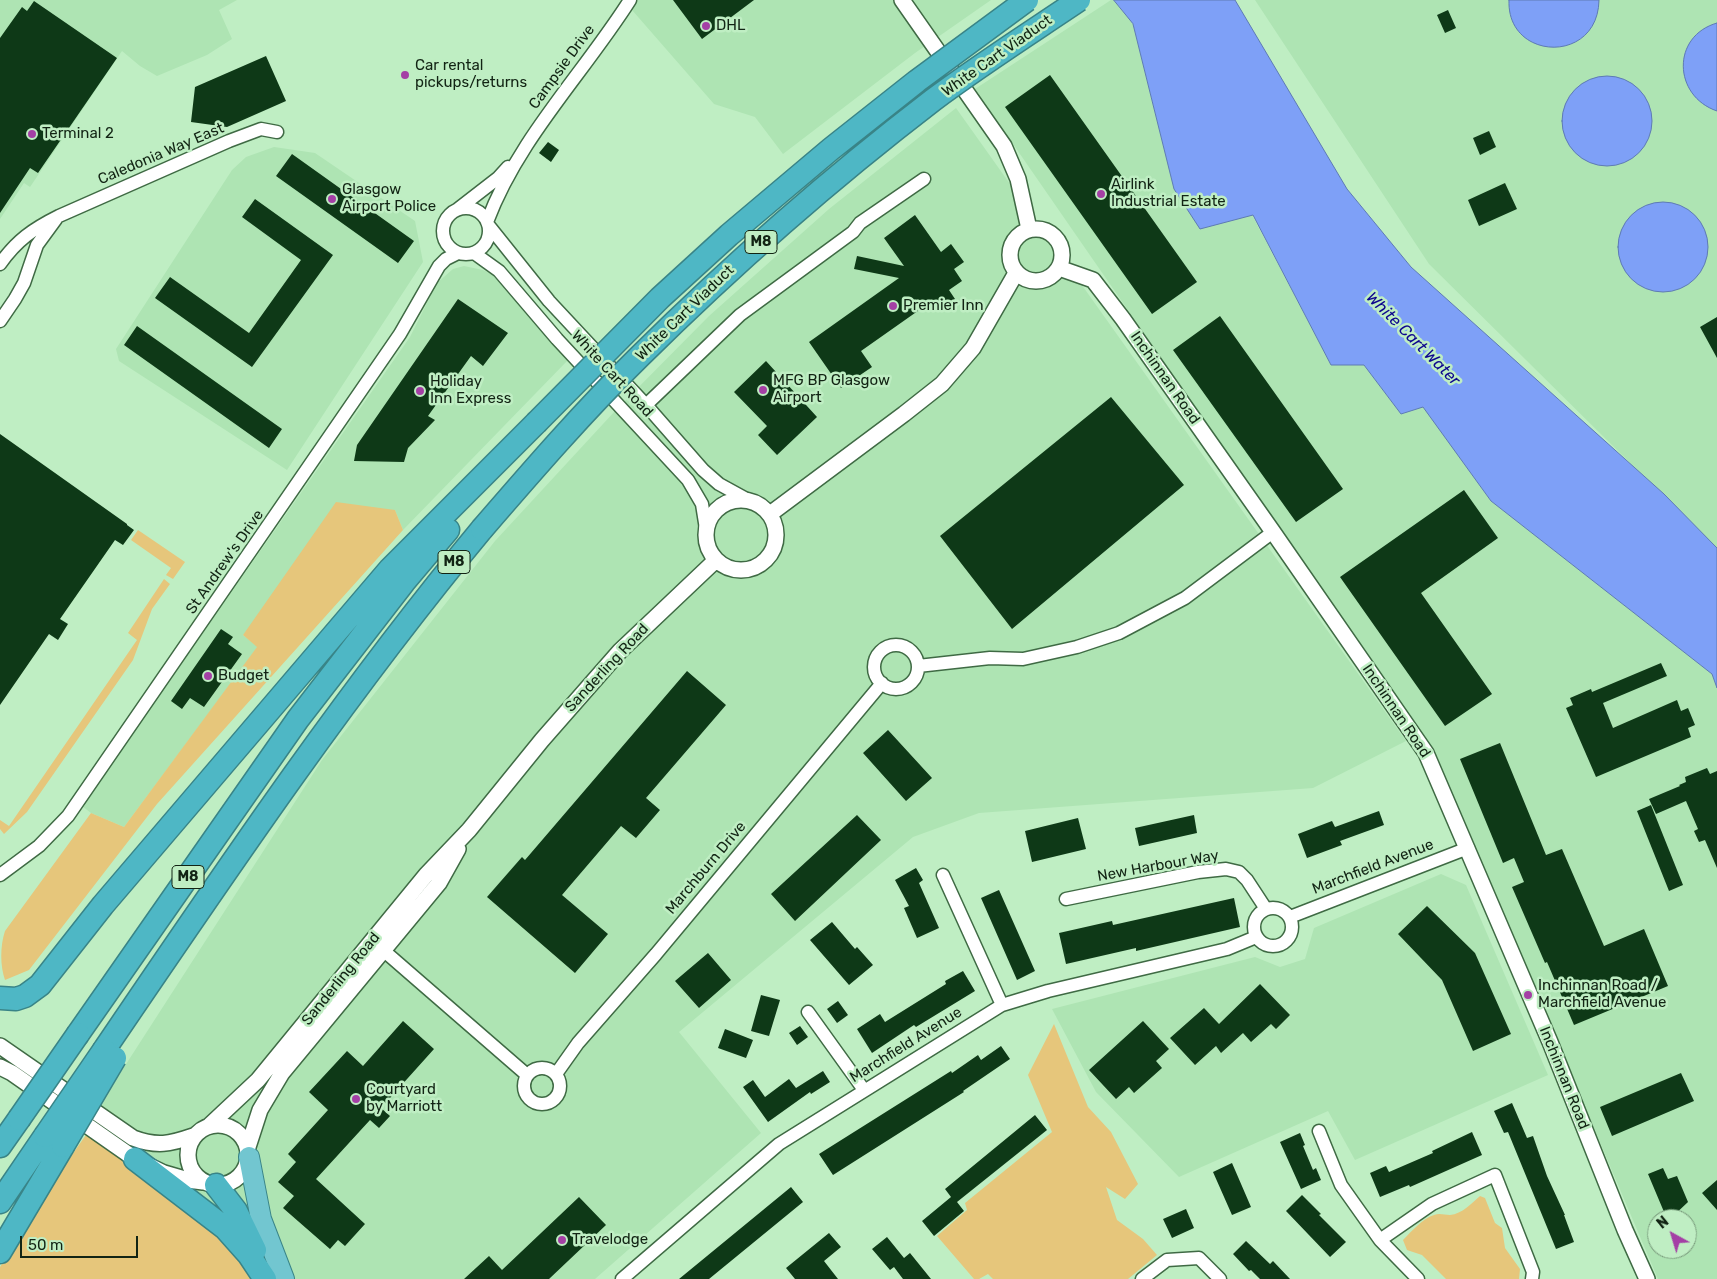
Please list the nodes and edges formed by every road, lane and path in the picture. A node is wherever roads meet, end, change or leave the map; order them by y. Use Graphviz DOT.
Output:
graph roads {
  1 [pos="630,0"];
  2 [pos="902,0"];
  3 [pos="1027,0"];
  4 [pos="1079,0"];
  5 [pos="277,132"];
  6 [pos="521,154"];
  7 [pos="924,178"];
  8 [pos="456,210"];
  9 [pos="59,216"];
  10 [pos="488,224"];
  11 [pos="1029,229"];
  12 [pos="458,253"];
  13 [pos="474,253"];
  14 [pos="0,264"];
  15 [pos="1059,268"];
  16 [pos="1016,273"];
  17 [pos="0,321"];
  18 [pos="646,405"];
  19 [pos="750,501"];
  20 [pos="770,514"];
  21 [pos="706,529"];
  22 [pos="1273,532"];
  23 [pos="716,560"];
  24 [pos="397,576"];
  25 [pos="918,666"];
  26 [pos="882,683"];
  27 [pos="468,830"];
  28 [pos="1468,848"];
  29 [pos="0,875"];
  30 [pos="943,875"];
  31 [pos="1066,899"];
  32 [pos="1266,909"];
  33 [pos="1290,917"];
  34 [pos="1256,937"];
  35 [pos="383,950"];
  36 [pos="0,998"];
  37 [pos="1002,1005"];
  38 [pos="808,1012"];
  39 [pos="0,1046"];
  40 [pos="0,1066"];
  41 [pos="556,1074"];
  42 [pos="528,1075"];
  43 [pos="864,1090"];
  44 [pos="210,1125"];
  45 [pos="1319,1131"];
  46 [pos="193,1136"];
  47 [pos="54,1141"];
  48 [pos="0,1146"];
  49 [pos="248,1152"];
  50 [pos="135,1159"];
  51 [pos="210,1183"];
  52 [pos="0,1202"];
  53 [pos="1380,1240"];
  54 [pos="0,1252"];
  55 [pos="265,1279"];
  56 [pos="284,1279"];
  57 [pos="622,1279"];
  58 [pos="1142,1279"];
  59 [pos="1220,1279"];
  60 [pos="1418,1279"];
  61 [pos="1532,1279"];
  62 [pos="1647,1279"];
  1 -- 6 [label="street, Campsie Drive"];
  2 -- 11 [label="street"];
  3 -- 24 [label="highway, White Cart Viaduct / M8, bridge"];
  4 -- 47 [label="highway, White Cart Viaduct / M8, bridge"];
  5 -- 9 [label="street, Caledonia Way East"];
  6 -- 8 [label="street, Campsie Drive"];
  6 -- 10 [label="street, Campsie Drive"];
  7 -- 18 [label="street, White Cart Road"];
  8 -- 10 [label="street"];
  8 -- 12 [label="street"];
  9 -- 14 [label="street, Caledonia Way East"];
  9 -- 17 [label="street"];
  10 -- 13 [label="street"];
  10 -- 18 [label="street, White Cart Road"];
  11 -- 15 [label="street"];
  11 -- 16 [label="street"];
  12 -- 13 [label="street"];
  12 -- 29 [label="street, St Andrew's Drive"];
  13 -- 21 [label="street, White Cart Road"];
  15 -- 16 [label="street"];
  15 -- 22 [label="street, Inchinnan Road"];
  16 -- 20 [label="street"];
  18 -- 19 [label="street, White Cart Road"];
  19 -- 20 [label="street"];
  19 -- 21 [label="street"];
  20 -- 23 [label="street"];
  21 -- 23 [label="street"];
  22 -- 25 [label="street"];
  22 -- 28 [label="street, Inchinnan Road"];
  23 -- 27 [label="street, Sanderling Road"];
  24 -- 36 [label="highway"];
  24 -- 48 [label="highway, M8, bridge"];
  25 -- 26 [label="street"];
  25 -- 26 [label="street"];
  26 -- 41 [label="street, Marchburn Drive"];
  27 -- 35 [label="street, Sanderling Road"];
  27 -- 44 [label="street, Sanderling Road"];
  28 -- 33 [label="street, Marchfield Avenue"];
  28 -- 62 [label="street, Inchinnan Road"];
  30 -- 37 [label="street"];
  31 -- 32 [label="street, New Harbour Way"];
  32 -- 33 [label="street"];
  32 -- 34 [label="street"];
  33 -- 34 [label="street"];
  34 -- 37 [label="street, Marchfield Avenue"];
  35 -- 42 [label="street"];
  35 -- 49 [label="street, Sanderling Road"];
  37 -- 43 [label="street, Marchfield Avenue"];
  38 -- 43 [label="street"];
  39 -- 46 [label="street"];
  40 -- 50 [label="street"];
  41 -- 42 [label="street"];
  41 -- 42 [label="street"];
  43 -- 57 [label="street, Marchfield Avenue"];
  44 -- 46 [label="street"];
  44 -- 49 [label="street"];
  45 -- 53 [label="street"];
  46 -- 51 [label="street"];
  47 -- 52 [label="highway"];
  47 -- 54 [label="highway"];
  49 -- 51 [label="street"];
  49 -- 56 [label="highway"];
  50 -- 51 [label="street"];
  50 -- 55 [label="highway"];
  51 -- 55 [label="highway"];
  53 -- 60 [label="street"];
  53 -- 61 [label="street"];
  58 -- 59 [label="street"];
}
